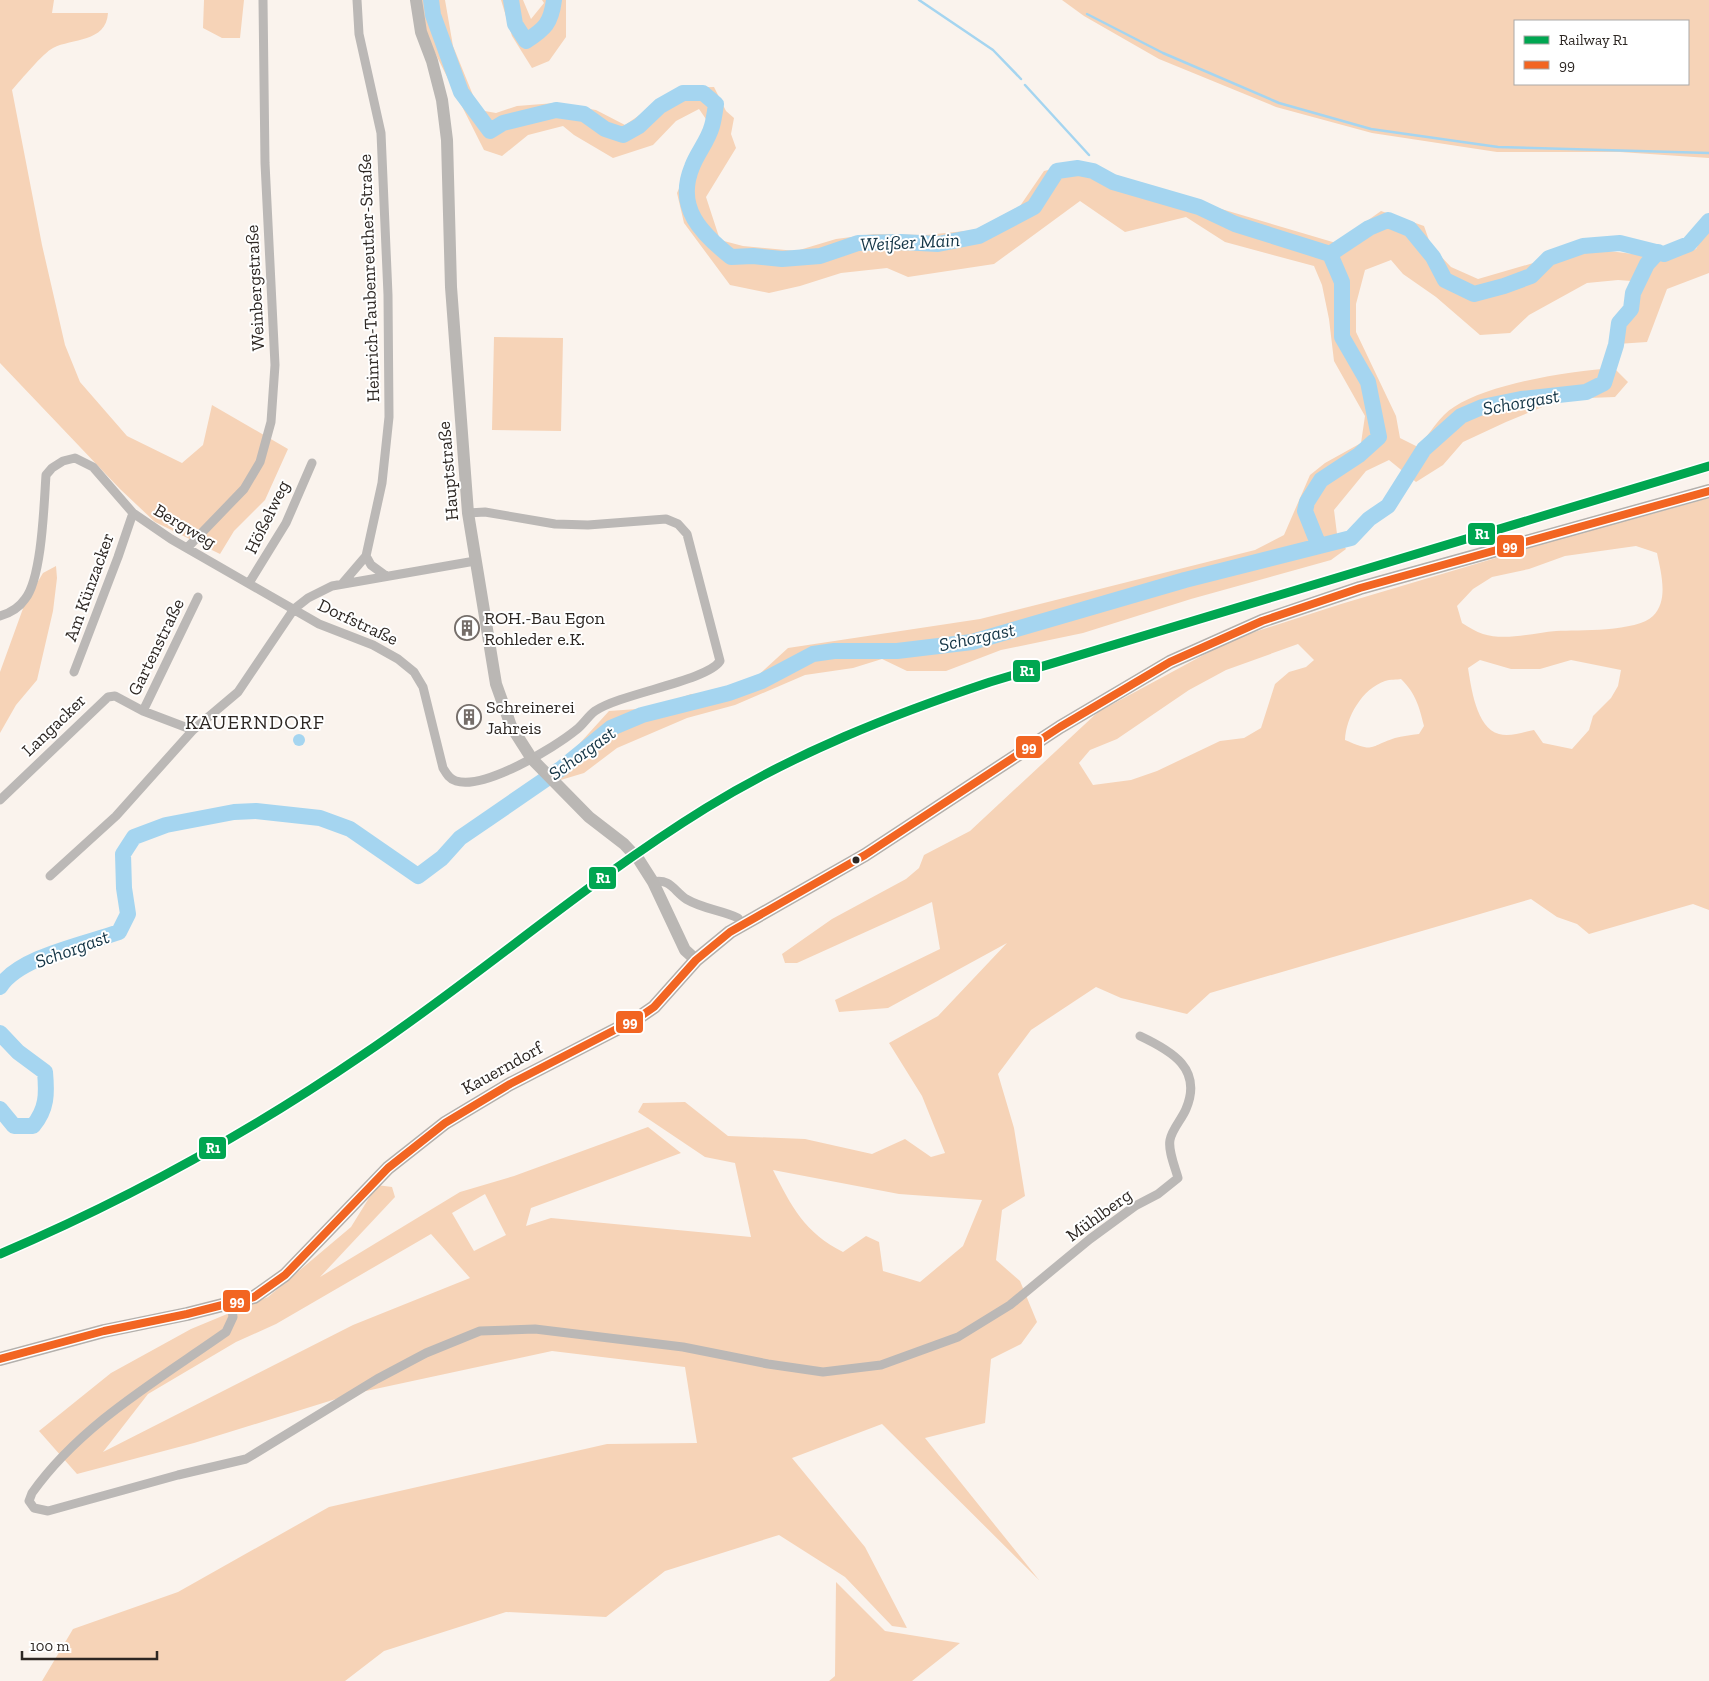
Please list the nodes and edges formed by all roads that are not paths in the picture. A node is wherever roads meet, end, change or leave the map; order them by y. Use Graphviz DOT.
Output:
graph roads {
  1 [pos="263,0"];
  2 [pos="357,0"];
  3 [pos="416,0"];
  4 [pos="312,463"];
  5 [pos="1709,490"];
  6 [pos="132,513"];
  7 [pos="468,513"];
  8 [pos="188,547"];
  9 [pos="366,556"];
  10 [pos="474,561"];
  11 [pos="386,576"];
  12 [pos="249,583"];
  13 [pos="342,584"];
  14 [pos="198,597"];
  15 [pos="294,610"];
  16 [pos="0,616"];
  17 [pos="74,672"];
  18 [pos="143,711"];
  19 [pos="193,730"];
  20 [pos="536,764"];
  21 [pos="0,800"];
  22 [pos="50,876"];
  23 [pos="653,882"];
  24 [pos="742,924"];
  25 [pos="696,960"];
  26 [pos="1140,1036"];
  27 [pos="230,1303"];
  28 [pos="0,1358"];
  1 -- 8 [label="street, Weinbergstraße"];
  2 -- 9 [label="street, Heinrich-Taubenreuther-Straße"];
  3 -- 7 [label="main road, Hauptstraße"];
  4 -- 12 [label="street, Hößelweg"];
  5 -- 24 [label="main road, Kauerndorf"];
  6 -- 8 [label="street, Bergweg"];
  6 -- 16 [label="street, Bergweg"];
  6 -- 17 [label="street, Am Künzacker"];
  7 -- 10 [label="main road, Hauptstraße"];
  7 -- 20 [label="street"];
  8 -- 12 [label="street, Bergweg"];
  9 -- 11 [label="street"];
  9 -- 13 [label="street, Heinrich-Taubenreuther-Straße"];
  10 -- 11 [label="street"];
  10 -- 20 [label="main road, Hauptstraße"];
  11 -- 13 [label="street"];
  12 -- 15 [label="street, Bergweg"];
  13 -- 15 [label="street"];
  14 -- 18 [label="street, Gartenstraße"];
  15 -- 19 [label="street"];
  15 -- 20 [label="street, Dorfstraße"];
  18 -- 19 [label="street, Langacker"];
  18 -- 21 [label="street, Langacker"];
  19 -- 22 [label="street"];
  20 -- 23 [label="main road, Hauptstraße"];
  23 -- 24 [label="street"];
  23 -- 25 [label="main road, Hauptstraße"];
  24 -- 25 [label="main road, Kauerndorf"];
  25 -- 27 [label="main road, Kauerndorf"];
  26 -- 27 [label="street, Mühlberg"];
  27 -- 28 [label="main road, Kauerndorf"];
}
